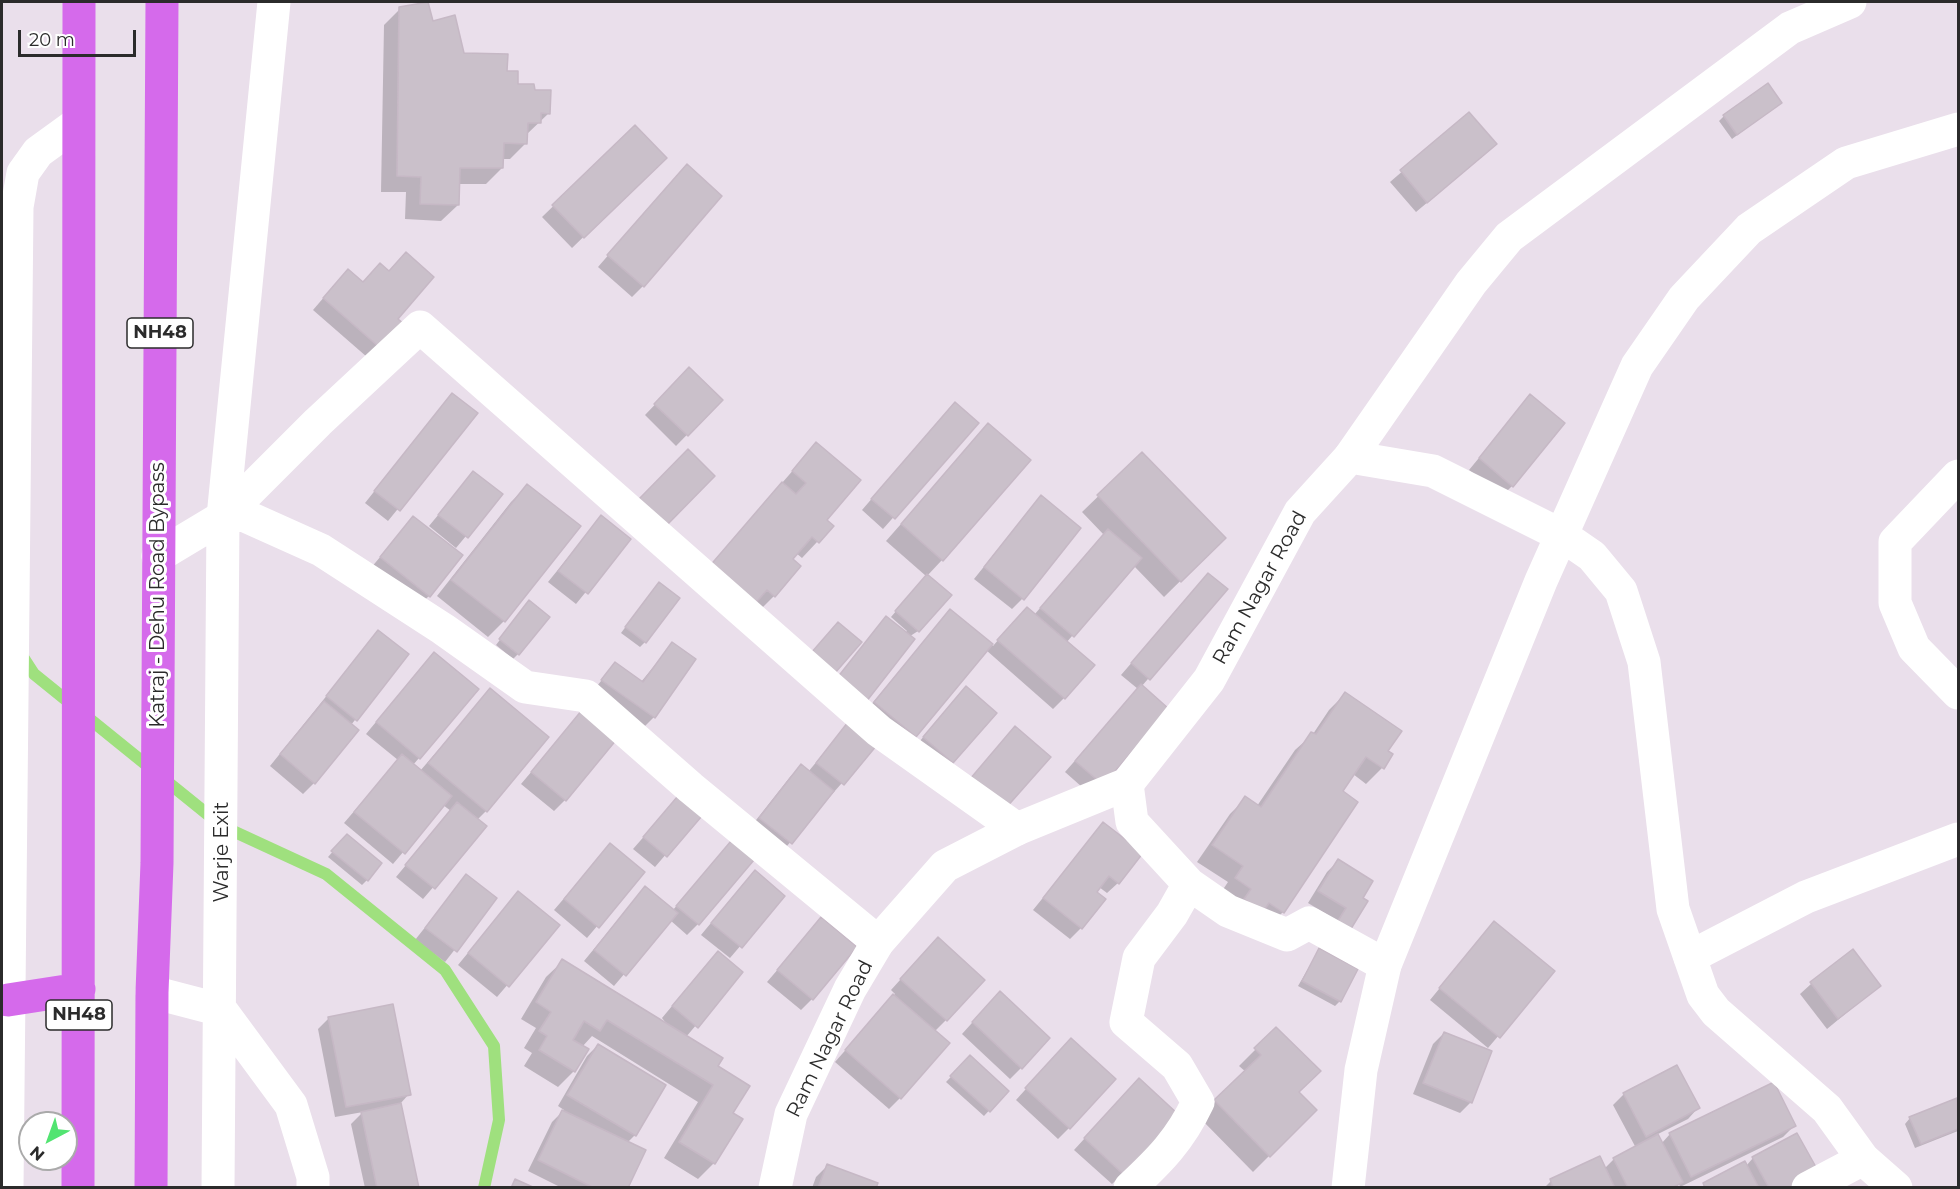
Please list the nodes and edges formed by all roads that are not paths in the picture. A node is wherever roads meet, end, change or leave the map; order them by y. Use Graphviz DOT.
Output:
graph roads {
  1 [pos="80,2"];
  2 [pos="162,2"];
  3 [pos="274,2"];
  4 [pos="1850,2"];
  5 [pos="78,123"];
  6 [pos="1959,129"];
  7 [pos="1350,457"];
  8 [pos="1959,476"];
  9 [pos="223,517"];
  10 [pos="1563,536"];
  11 [pos="158,556"];
  12 [pos="1959,693"];
  13 [pos="1127,784"];
  14 [pos="1017,829"];
  15 [pos="1959,838"];
  16 [pos="1189,884"];
  17 [pos="878,942"];
  18 [pos="1690,957"];
  19 [pos="1384,966"];
  20 [pos="80,989"];
  21 [pos="152,992"];
  22 [pos="8,1000"];
  23 [pos="221,1010"];
  24 [pos="1863,1159"];
  25 [pos="7,1188"];
  26 [pos="78,1188"];
  27 [pos="151,1188"];
  28 [pos="218,1188"];
  29 [pos="313,1188"];
  30 [pos="775,1188"];
  31 [pos="1130,1188"];
  32 [pos="1348,1188"];
  33 [pos="1808,1188"];
  34 [pos="1896,1188"];
  1 -- 5 [label="highway, NH48"];
  2 -- 11 [label="highway, Katraj - Dehu Road Bypass / NH48"];
  3 -- 9 [label="street, Warje Exit"];
  4 -- 7 [label="street, Ram Nagar Road"];
  5 -- 20 [label="highway, NH48"];
  5 -- 22 [label="street"];
  6 -- 10 [label="street"];
  7 -- 10 [label="street"];
  7 -- 13 [label="street, Ram Nagar Road"];
  8 -- 12 [label="street"];
  9 -- 11 [label="street"];
  9 -- 14 [label="street"];
  9 -- 17 [label="street"];
  9 -- 23 [label="street, Warje Exit"];
  10 -- 18 [label="street"];
  10 -- 19 [label="street"];
  11 -- 21 [label="highway, Katraj - Dehu Road Bypass / NH48"];
  13 -- 14 [label="street, Ram Nagar Road"];
  13 -- 16 [label="street"];
  14 -- 17 [label="street, Ram Nagar Road"];
  15 -- 18 [label="street"];
  16 -- 19 [label="street"];
  16 -- 31 [label="street"];
  17 -- 30 [label="street, Ram Nagar Road"];
  18 -- 24 [label="street"];
  19 -- 32 [label="street"];
  20 -- 22 [label="highway"];
  20 -- 26 [label="highway, NH48"];
  21 -- 23 [label="street"];
  21 -- 27 [label="highway, Katraj - Dehu Road Bypass / NH48"];
  22 -- 25 [label="street"];
  23 -- 28 [label="street, Warje Exit"];
  23 -- 29 [label="street"];
  24 -- 33 [label="street"];
  24 -- 34 [label="street"];
}
